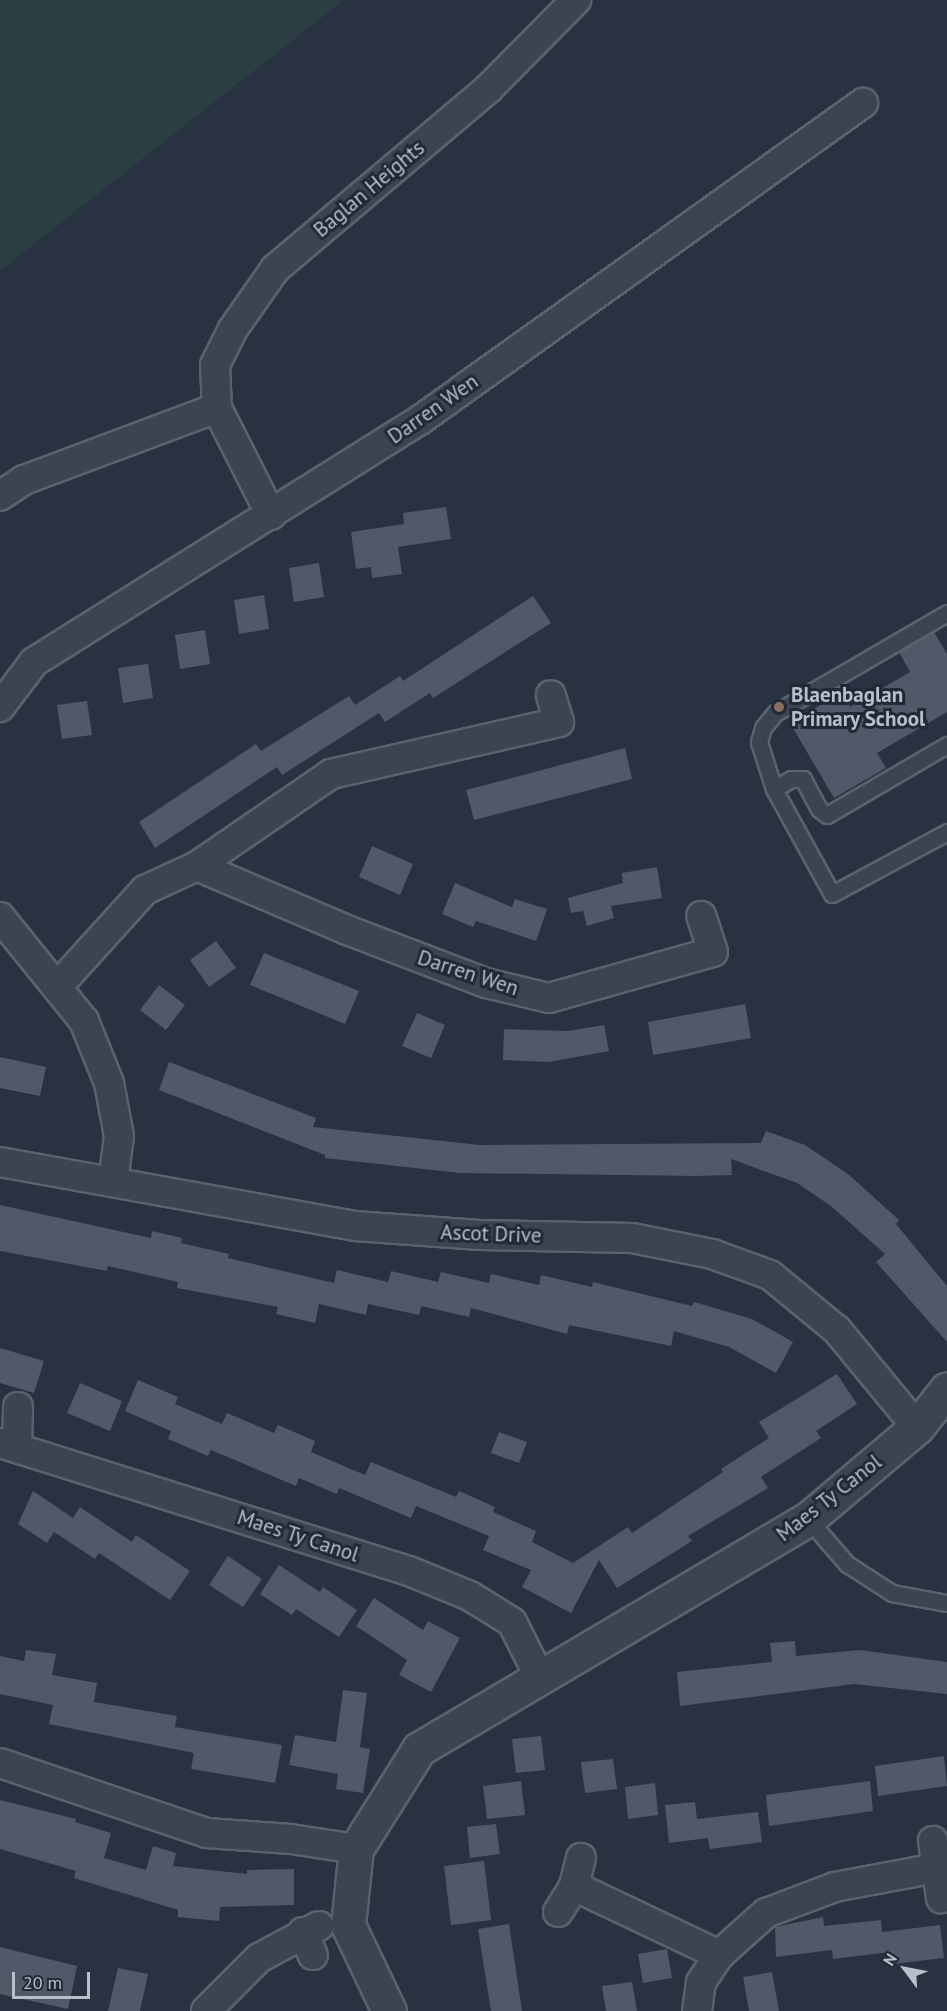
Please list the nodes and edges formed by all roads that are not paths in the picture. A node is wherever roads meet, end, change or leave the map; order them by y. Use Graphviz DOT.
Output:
graph roads {
  1 [pos="576,0"];
  2 [pos="863,103"];
  3 [pos="217,408"];
  4 [pos="0,495"];
  5 [pos="271,515"];
  6 [pos="947,613"];
  7 [pos="551,695"];
  8 [pos="0,706"];
  9 [pos="947,745"];
  10 [pos="774,789"];
  11 [pos="947,832"];
  12 [pos="197,866"];
  13 [pos="701,916"];
  14 [pos="0,917"];
  15 [pos="57,987"];
  16 [pos="0,1162"];
  17 [pos="113,1182"];
  18 [pos="947,1389"];
  19 [pos="18,1407"];
  20 [pos="917,1427"];
  21 [pos="8,1445"];
  22 [pos="808,1519"];
  23 [pos="947,1602"];
  24 [pos="540,1678"];
  25 [pos="0,1763"];
  26 [pos="356,1849"];
  27 [pos="581,1858"];
  28 [pos="574,1886"];
  29 [pos="940,1898"];
  30 [pos="558,1912"];
  31 [pos="312,1938"];
  32 [pos="719,1955"];
  33 [pos="206,2011"];
  34 [pos="389,2011"];
  35 [pos="697,2011"];
  1 -- 3 [label="street, Baglan Heights"];
  2 -- 5 [label="street, Darren Wen"];
  3 -- 4 [label="street"];
  3 -- 5 [label="street, Baglan Heights"];
  5 -- 8 [label="street, Darren Wen"];
  6 -- 10 [label="lane"];
  7 -- 12 [label="street"];
  9 -- 10 [label="lane"];
  10 -- 11 [label="lane"];
  12 -- 13 [label="street, Darren Wen"];
  12 -- 15 [label="street"];
  14 -- 15 [label="street"];
  15 -- 17 [label="street"];
  16 -- 17 [label="street, Ascot Drive"];
  17 -- 20 [label="street, Ascot Drive"];
  18 -- 20 [label="street, Maes Ty Canol"];
  19 -- 21 [label="street, Maes Ty Canol"];
  20 -- 22 [label="street, Maes Ty Canol"];
  21 -- 24 [label="street, Maes Ty Canol"];
  22 -- 23 [label="lane"];
  22 -- 24 [label="street, Maes Ty Canol"];
  24 -- 26 [label="street, Maes Ty Canol"];
  25 -- 26 [label="street"];
  26 -- 34 [label="street, Maes Ty Canol"];
  27 -- 28 [label="street"];
  28 -- 30 [label="street"];
  28 -- 32 [label="street"];
  29 -- 32 [label="street"];
  31 -- 33 [label="street"];
  32 -- 35 [label="street"];
}
